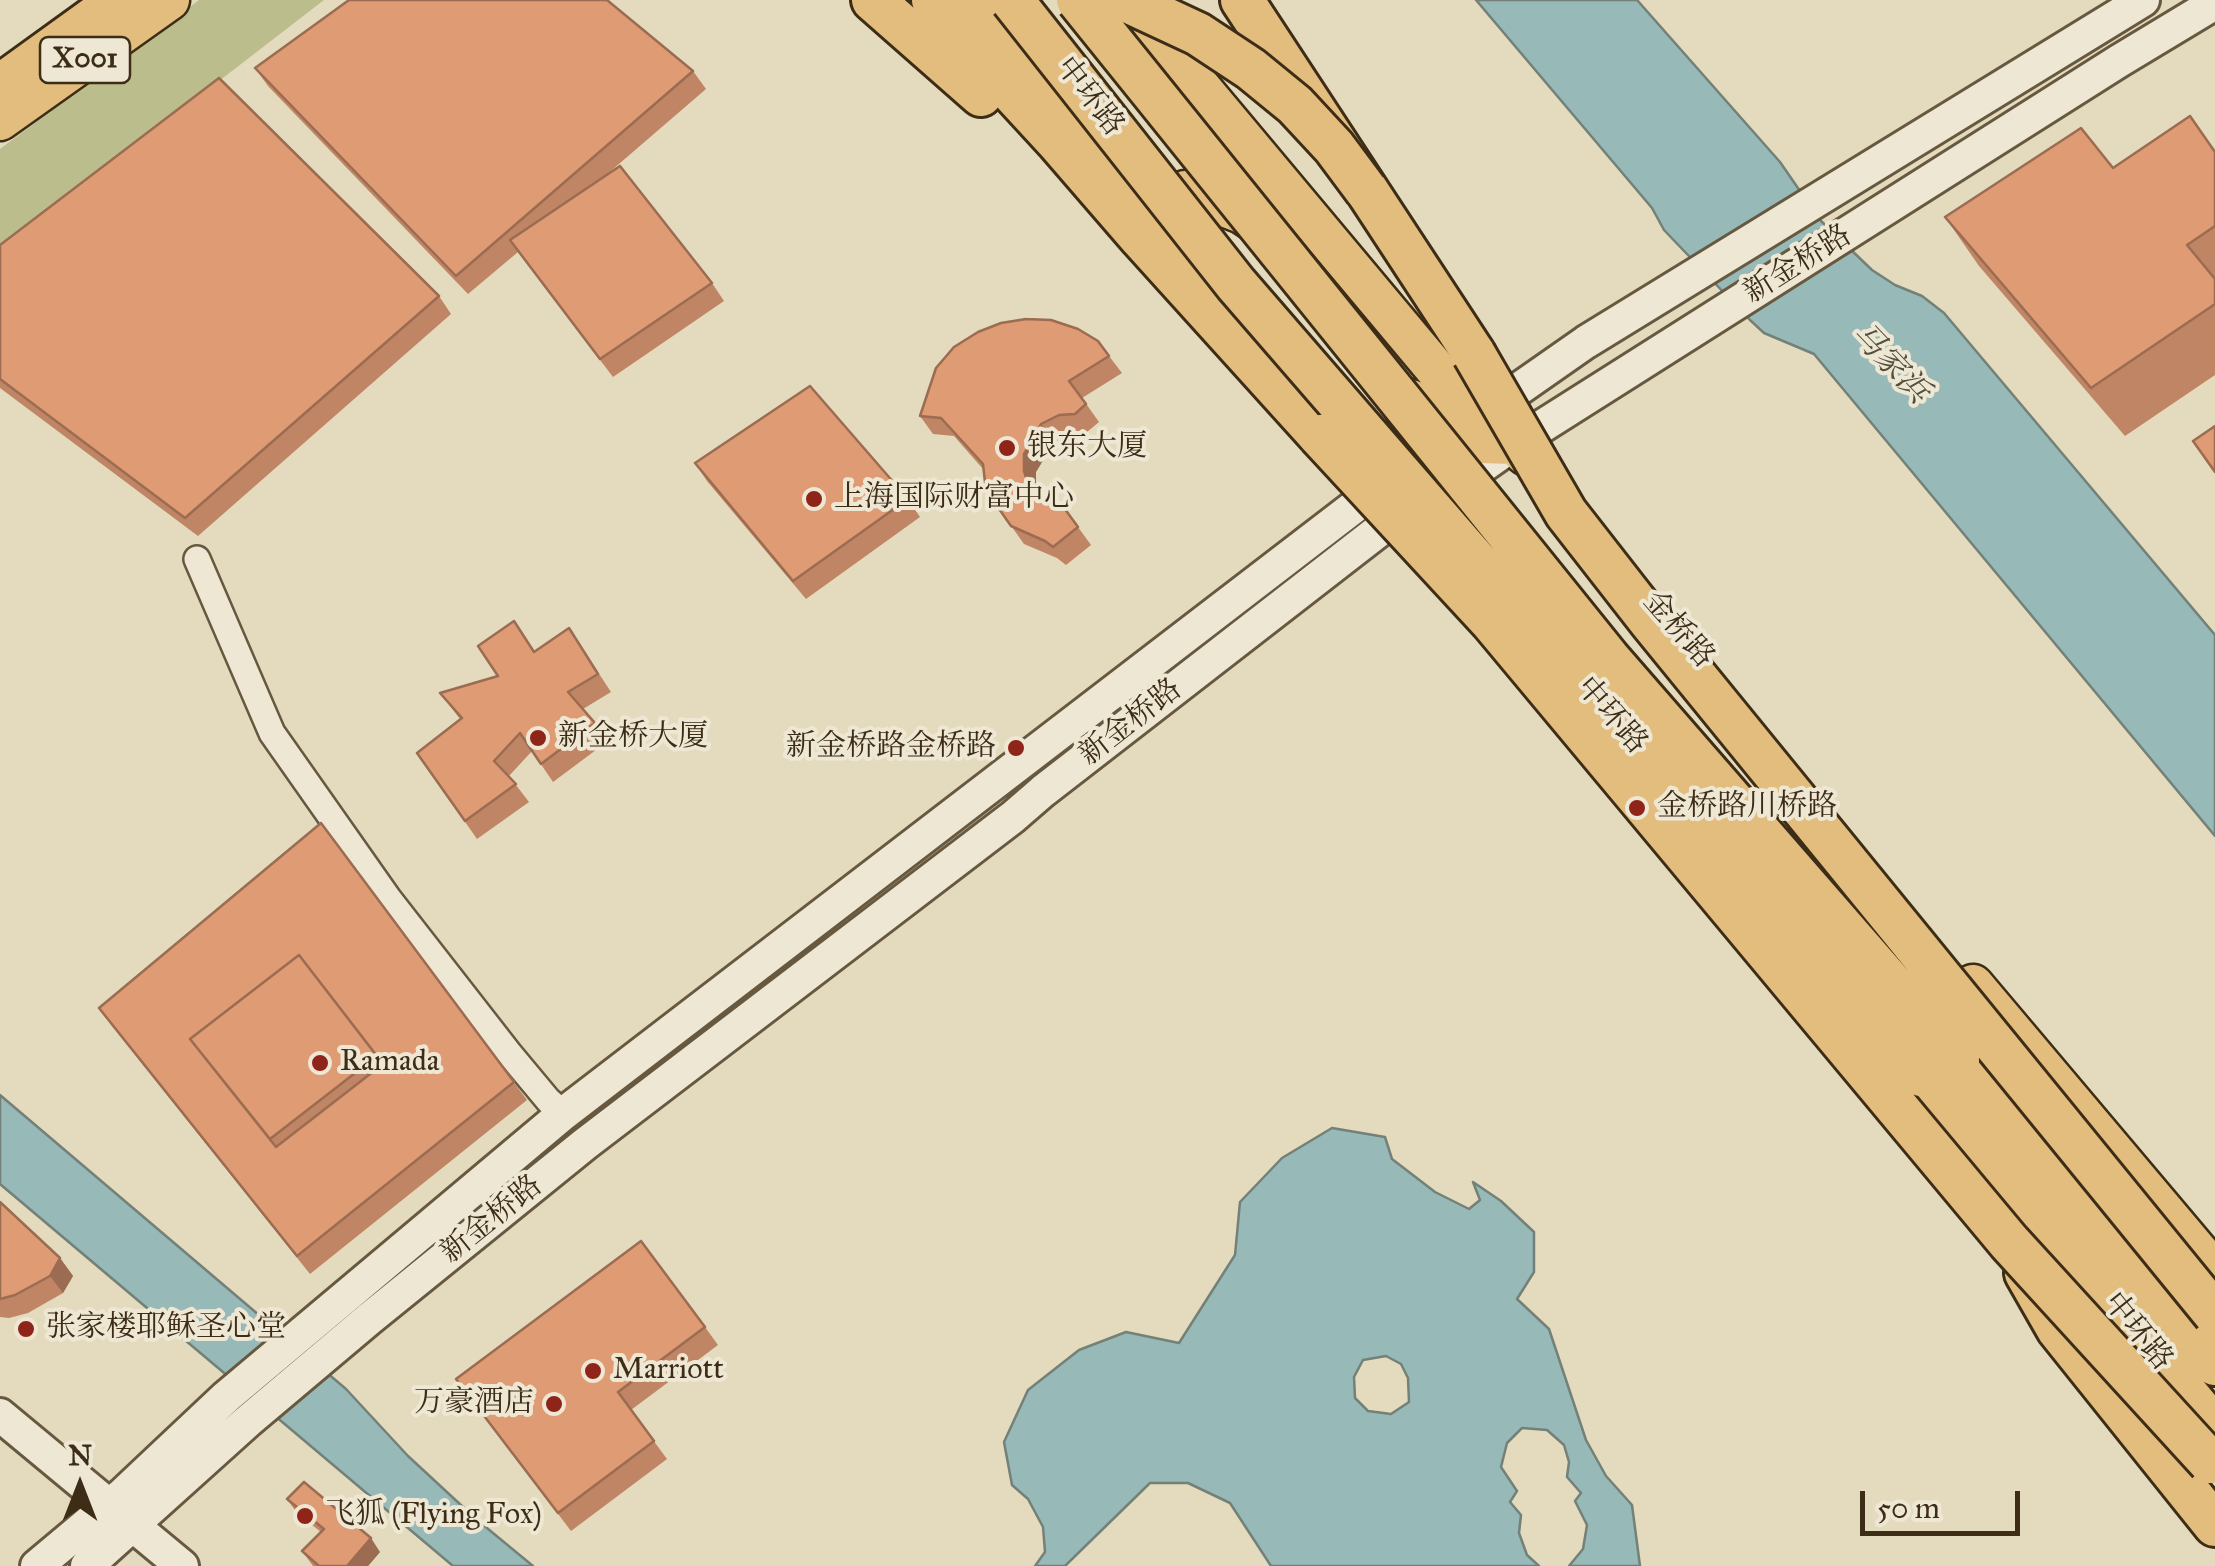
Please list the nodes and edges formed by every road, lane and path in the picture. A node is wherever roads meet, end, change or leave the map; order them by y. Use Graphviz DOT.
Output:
graph roads {
  1 [pos="70,0"];
  2 [pos="119,0"];
  3 [pos="170,0"];
  4 [pos="873,0"];
  5 [pos="933,0"];
  6 [pos="974,0"];
  7 [pos="1012,0"];
  8 [pos="1024,0"];
  9 [pos="1078,0"];
  10 [pos="1126,0"];
  11 [pos="1242,0"];
  12 [pos="2143,0"];
  13 [pos="2215,2"];
  14 [pos="0,55"];
  15 [pos="0,86"];
  16 [pos="0,120"];
  17 [pos="1366,190"];
  18 [pos="1185,191"];
  19 [pos="1140,238"];
  20 [pos="1271,324"];
  21 [pos="1466,422"];
  22 [pos="1514,444"];
  23 [pos="1397,473"];
  24 [pos="1436,499"];
  25 [pos="197,559"];
  26 [pos="1492,622"];
  27 [pos="563,1114"];
  28 [pos="2008,1242"];
  29 [pos="2215,1272"];
  30 [pos="2215,1314"];
  31 [pos="329,1332"];
  32 [pos="2215,1364"];
  33 [pos="0,1414"];
  34 [pos="2215,1428"];
  35 [pos="0,1442"];
  36 [pos="2215,1466"];
  37 [pos="2215,1482"];
  38 [pos="112,1522"];
  39 [pos="2215,1525"];
  40 [pos="37,1566"];
  41 [pos="86,1566"];
  42 [pos="149,1566"];
  43 [pos="182,1566"];
  1 -- 14 [label="highway, X001"];
  2 -- 15 [label="highway"];
  3 -- 16 [label="main road, X001"];
  4 -- 19 [label="highway"];
  5 -- 19 [label="highway"];
  6 -- 23 [label="main road"];
  7 -- 20 [label="highway, 中环路, bridge"];
  8 -- 18 [label="main road"];
  9 -- 32 [label="highway, 中环路, bridge"];
  10 -- 17 [label="highway, bridge"];
  10 -- 21 [label="main road"];
  11 -- 17 [label="highway, bridge"];
  12 -- 21 [label="street, 新金桥路"];
  13 -- 22 [label="street, 新金桥路"];
  17 -- 30 [label="highway, bridge"];
  18 -- 21 [label="main road"];
  18 -- 23 [label="main road"];
  19 -- 26 [label="highway, bridge"];
  20 -- 26 [label="highway, bridge"];
  20 -- 34 [label="highway, 中环路, bridge"];
  21 -- 22 [label="main road"];
  21 -- 23 [label="street, 新金桥路"];
  22 -- 24 [label="street, 新金桥路"];
  22 -- 29 [label="main road, 金桥路"];
  23 -- 24 [label="main road"];
  23 -- 27 [label="street, 新金桥路"];
  24 -- 31 [label="street, 新金桥路"];
  24 -- 37 [label="main road"];
  25 -- 27 [label="street"];
  26 -- 28 [label="highway, bridge"];
  27 -- 31 [label="street, 新金桥路"];
  28 -- 36 [label="highway, bridge"];
  28 -- 39 [label="highway, bridge"];
  31 -- 38 [label="street, 新金桥路"];
  33 -- 38 [label="street"];
  35 -- 38 [label="street"];
  38 -- 40 [label="street"];
  38 -- 41 [label="street"];
  38 -- 42 [label="street"];
  38 -- 43 [label="street"];
}
